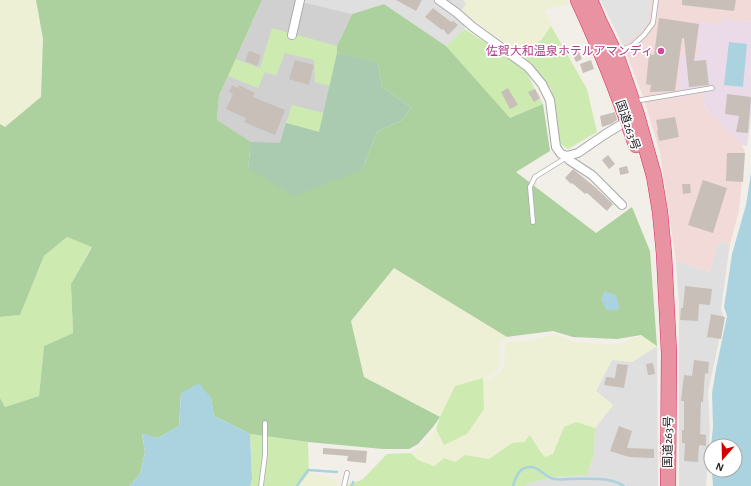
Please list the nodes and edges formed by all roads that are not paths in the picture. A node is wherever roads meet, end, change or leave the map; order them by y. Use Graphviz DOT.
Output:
graph roads {
  1 [pos="300,0"];
  2 [pos="439,0"];
  3 [pos="578,0"];
  4 [pos="590,0"];
  5 [pos="656,0"];
  6 [pos="292,35"];
  7 [pos="608,54"];
  8 [pos="712,88"];
  9 [pos="633,101"];
  10 [pos="628,123"];
  11 [pos="567,156"];
  12 [pos="622,206"];
  13 [pos="533,222"];
  14 [pos="664,254"];
  15 [pos="265,423"];
  16 [pos="347,473"];
  17 [pos="261,486"];
  18 [pos="344,486"];
  19 [pos="668,486"];
  1 -- 6 [label="street"];
  2 -- 11 [label="street"];
  3 -- 7 [label="highway, 国道263号"];
  4 -- 7 [label="highway, 国道263号"];
  5 -- 7 [label="lane"];
  7 -- 9 [label="highway, 国道263号"];
  7 -- 10 [label="highway, 国道263号"];
  8 -- 9 [label="lane"];
  9 -- 14 [label="highway, 国道263号"];
  10 -- 11 [label="street"];
  10 -- 14 [label="highway, 国道263号"];
  11 -- 12 [label="street"];
  11 -- 13 [label="lane"];
  14 -- 19 [label="highway, 国道263号"];
  15 -- 17 [label="lane"];
  16 -- 18 [label="lane"];
}
